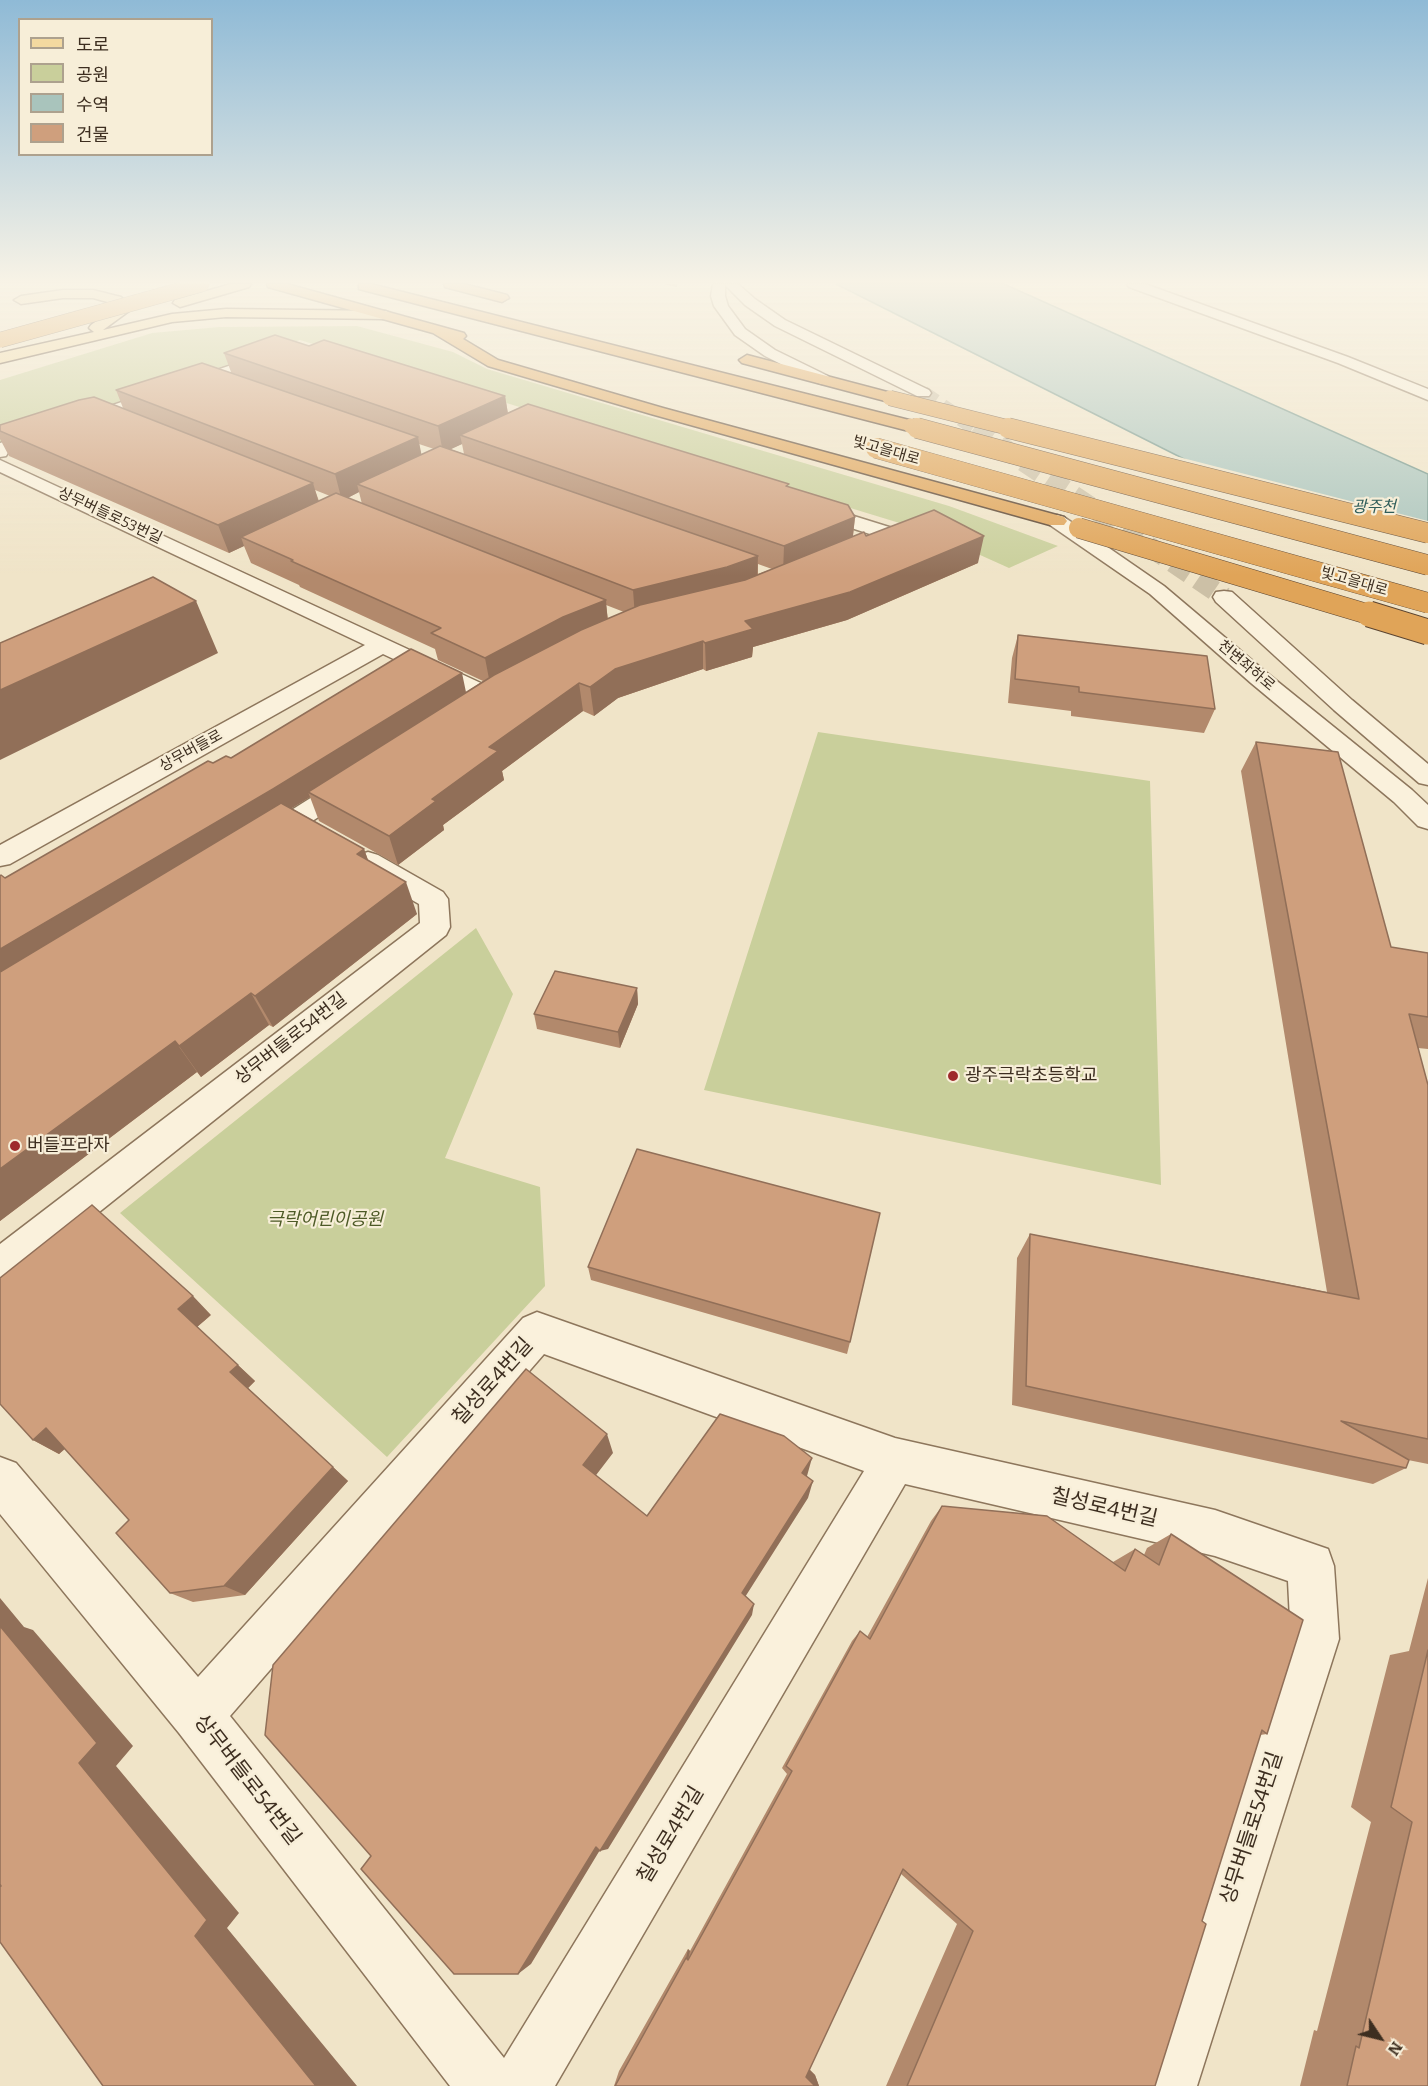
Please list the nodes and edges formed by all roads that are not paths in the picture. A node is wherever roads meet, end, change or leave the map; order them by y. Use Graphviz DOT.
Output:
graph roads {
  1 [pos="194,381"];
  2 [pos="219,381"];
  3 [pos="556,381"];
  4 [pos="738,381"];
  5 [pos="830,381"];
  6 [pos="899,381"];
  7 [pos="1395,381"];
  8 [pos="240,389"];
  9 [pos="923,393"];
  10 [pos="1428,395"];
  11 [pos="102,413"];
  12 [pos="132,425"];
  13 [pos="871,446"];
  14 [pos="0,452"];
  15 [pos="0,465"];
  16 [pos="797,504"];
  17 [pos="1057,521"];
  18 [pos="1428,533"];
  19 [pos="855,552"];
  20 [pos="240,558"];
  21 [pos="1428,566"];
  22 [pos="219,568"];
  23 [pos="1224,597"];
  24 [pos="1428,603"];
  25 [pos="1428,632"];
  26 [pos="382,645"];
  27 [pos="460,714"];
  28 [pos="373,771"];
  29 [pos="1428,777"];
  30 [pos="1428,820"];
  31 [pos="295,821"];
  32 [pos="246,850"];
  33 [pos="0,857"];
  34 [pos="0,1267"];
  35 [pos="895,1460"];
  36 [pos="0,1479"];
  37 [pos="1311,1566"];
  38 [pos="197,1715"];
  39 [pos="488,2086"];
  40 [pos="521,2086"];
  41 [pos="1167,2086"];
  1 -- 11 [label="street"];
  2 -- 8 [label="street"];
  3 -- 17 [label="highway"];
  4 -- 21 [label="highway, 빛고을대로, bridge"];
  5 -- 18 [label="highway, bridge"];
  6 -- 9 [label="street"];
  7 -- 10 [label="street"];
  11 -- 12 [label="street"];
  11 -- 14 [label="street"];
  13 -- 24 [label="highway, 빛고을대로, bridge"];
  15 -- 22 [label="street, 상무버들로53번길"];
  16 -- 19 [label="street"];
  17 -- 25 [label="highway, bridge"];
  17 -- 30 [label="street, 천변좌하로"];
  20 -- 22 [label="street"];
  22 -- 26 [label="street, 상무버들로53번길"];
  23 -- 29 [label="street, 천변좌하로"];
  26 -- 27 [label="street"];
  26 -- 33 [label="street, 상무버들로"];
  28 -- 31 [label="street"];
  31 -- 32 [label="street"];
  31 -- 34 [label="street, 상무버들로54번길"];
  35 -- 37 [label="street, 칠성로4번길"];
  35 -- 38 [label="street, 칠성로4번길"];
  35 -- 40 [label="street, 칠성로4번길"];
  36 -- 38 [label="street, 상무버들로54번길"];
  37 -- 41 [label="street, 상무버들로54번길"];
  38 -- 39 [label="street, 상무버들로54번길"];
}
